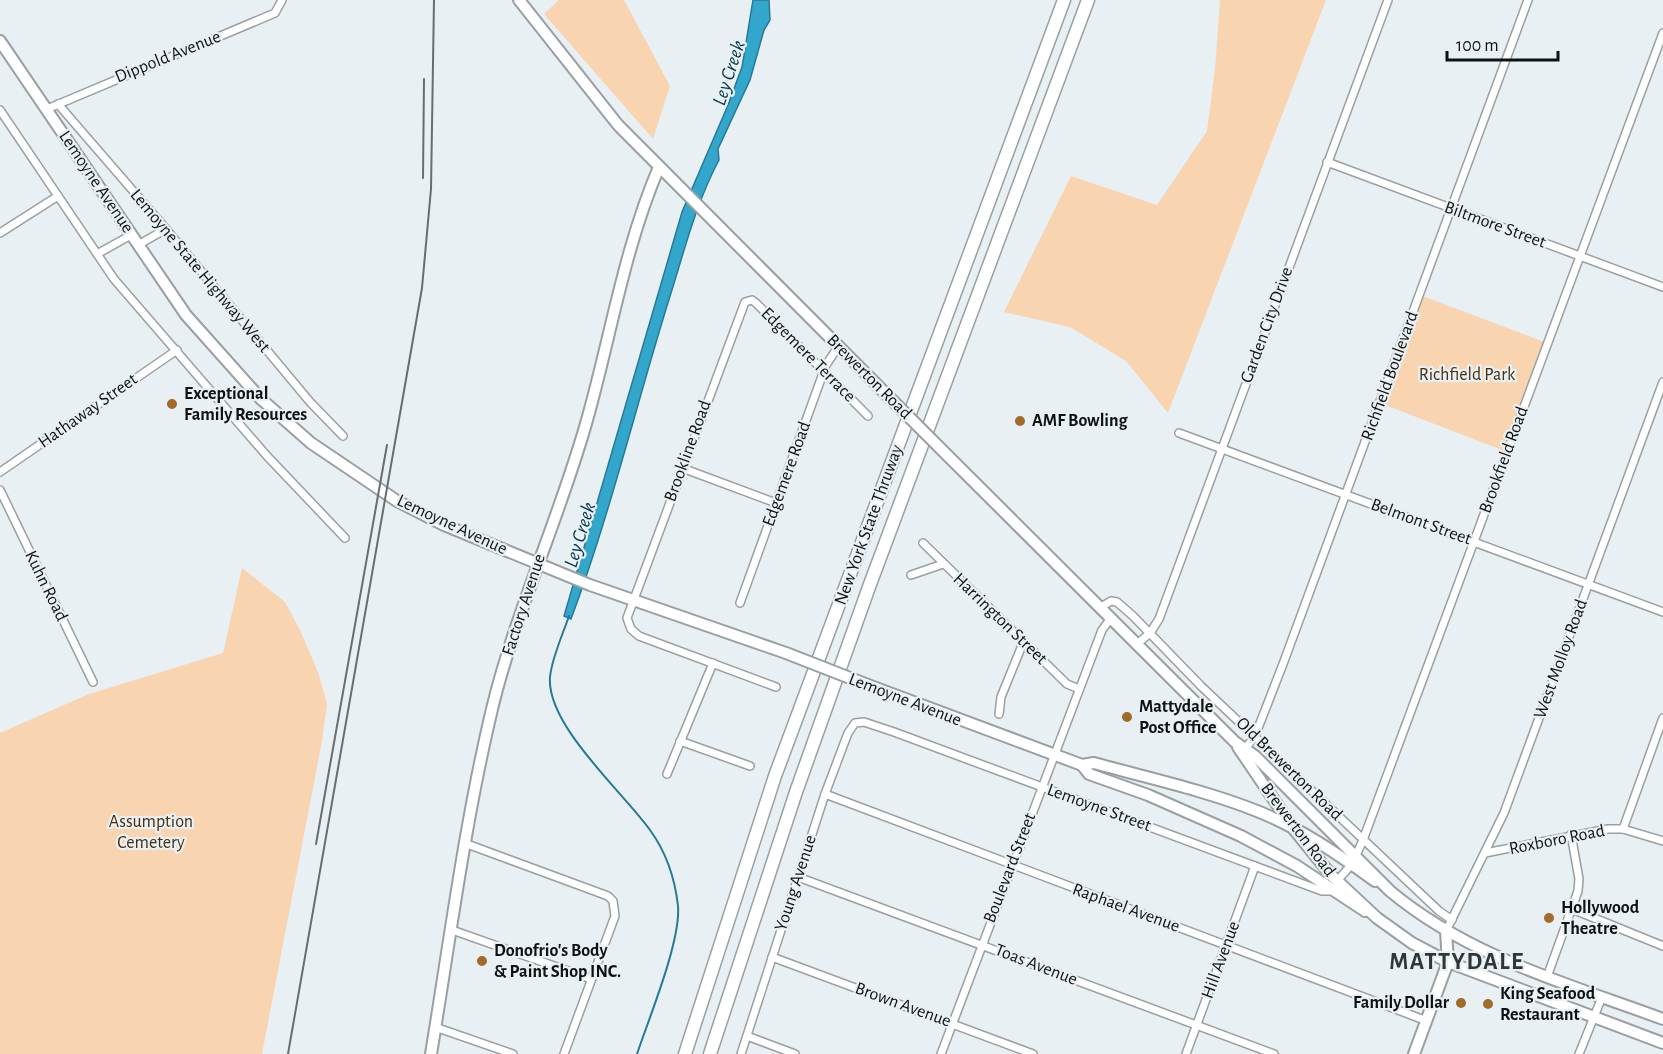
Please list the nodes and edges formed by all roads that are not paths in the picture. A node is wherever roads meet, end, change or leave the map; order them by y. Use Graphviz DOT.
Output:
graph roads {
  1 [pos="282,0"];
  2 [pos="519,0"];
  3 [pos="1064,0"];
  4 [pos="1088,0"];
  5 [pos="1388,0"];
  6 [pos="1528,0"];
  7 [pos="1663,33"];
  8 [pos="0,41"];
  9 [pos="58,104"];
  10 [pos="47,109"];
  11 [pos="0,110"];
  12 [pos="1327,162"];
  13 [pos="659,167"];
  14 [pos="58,196"];
  15 [pos="1451,209"];
  16 [pos="166,229"];
  17 [pos="0,233"];
  18 [pos="135,240"];
  19 [pos="97,254"];
  20 [pos="1579,256"];
  21 [pos="1663,287"];
  22 [pos="745,302"];
  23 [pos="838,347"];
  24 [pos="177,350"];
  25 [pos="824,371"];
  26 [pos="1663,381"];
  27 [pos="868,416"];
  28 [pos="1179,433"];
  29 [pos="343,436"];
  30 [pos="1222,447"];
  31 [pos="682,468"];
  32 [pos="0,472"];
  33 [pos="0,490"];
  34 [pos="1345,495"];
  35 [pos="776,504"];
  36 [pos="345,538"];
  37 [pos="1474,541"];
  38 [pos="923,543"];
  39 [pos="538,562"];
  40 [pos="943,564"];
  41 [pos="911,575"];
  42 [pos="1589,585"];
  43 [pos="632,600"];
  44 [pos="740,603"];
  45 [pos="1101,608"];
  46 [pos="1663,612"];
  47 [pos="1111,618"];
  48 [pos="1150,633"];
  49 [pos="1023,643"];
  50 [pos="1137,644"];
  51 [pos="713,663"];
  52 [pos="93,682"];
  53 [pos="776,687"];
  54 [pos="1079,689"];
  55 [pos="999,714"];
  56 [pos="1663,718"];
  57 [pos="864,722"];
  58 [pos="1255,736"];
  59 [pos="680,741"];
  60 [pos="1235,742"];
  61 [pos="1245,749"];
  62 [pos="1053,756"];
  63 [pos="1082,765"];
  64 [pos="750,766"];
  65 [pos="667,774"];
  66 [pos="1041,787"];
  67 [pos="825,794"];
  68 [pos="1293,828"];
  69 [pos="1623,829"];
  70 [pos="1571,834"];
  71 [pos="1363,840"];
  72 [pos="1663,842"];
  73 [pos="467,844"];
  74 [pos="1485,853"];
  75 [pos="1354,860"];
  76 [pos="1012,865"];
  77 [pos="1255,866"];
  78 [pos="798,877"];
  79 [pos="1335,886"];
  80 [pos="1572,909"];
  81 [pos="1452,920"];
  82 [pos="452,930"];
  83 [pos="1446,932"];
  84 [pos="982,944"];
  85 [pos="1227,945"];
  86 [pos="1663,946"];
  87 [pos="772,957"];
  88 [pos="1448,962"];
  89 [pos="1547,977"];
  90 [pos="591,979"];
  91 [pos="1602,997"];
  92 [pos="1594,1017"];
  93 [pos="1663,1018"];
  94 [pos="1427,1021"];
  95 [pos="952,1024"];
  96 [pos="1197,1025"];
  97 [pos="435,1027"];
  98 [pos="747,1036"];
  99 [pos="1663,1043"];
  100 [pos="431,1054"];
  101 [pos="513,1054"];
  102 [pos="564,1054"];
  103 [pos="685,1054"];
  104 [pos="710,1054"];
  105 [pos="741,1054"];
  106 [pos="795,1054"];
  107 [pos="941,1054"];
  108 [pos="1033,1054"];
  109 [pos="1186,1054"];
  110 [pos="1274,1054"];
  111 [pos="1414,1054"];
  112 [pos="1579,1054"];
  1 -- 9 [label="street, Dippold Avenue"];
  2 -- 13 [label="street, Brewerton Road"];
  3 -- 103 [label="highway, New York State Thruway"];
  4 -- 104 [label="highway, New York State Thruway"];
  5 -- 12 [label="street, Garden City Drive"];
  6 -- 15 [label="street, Richfield Boulevard"];
  7 -- 20 [label="street, Brookfield Road"];
  8 -- 10 [label="street, Lemoyne Avenue"];
  9 -- 10 [label="street, Dippold Avenue"];
  9 -- 16 [label="street, Lemoyne State Highway West"];
  10 -- 18 [label="street, Lemoyne Avenue"];
  11 -- 14 [label="street"];
  12 -- 15 [label="street, Biltmore Street"];
  12 -- 30 [label="street, Garden City Drive"];
  13 -- 23 [label="street, Brewerton Road"];
  13 -- 39 [label="street, Factory Avenue"];
  14 -- 17 [label="street"];
  14 -- 19 [label="street"];
  15 -- 20 [label="street, Biltmore Street"];
  15 -- 34 [label="street, Richfield Boulevard"];
  16 -- 18 [label="street"];
  16 -- 29 [label="street, Lemoyne State Highway West"];
  18 -- 19 [label="street"];
  18 -- 39 [label="street, Lemoyne Avenue"];
  19 -- 24 [label="street"];
  20 -- 21 [label="street, Biltmore Street"];
  20 -- 37 [label="street, Brookfield Road"];
  22 -- 25 [label="street, Edgemere Terrace"];
  22 -- 31 [label="street, Brookline Road"];
  23 -- 25 [label="street, Edgemere Road"];
  23 -- 45 [label="street, Brewerton Road, bridge"];
  24 -- 32 [label="street, Hathaway Street"];
  24 -- 36 [label="street"];
  25 -- 27 [label="street, Edgemere Terrace"];
  25 -- 35 [label="street, Edgemere Road"];
  26 -- 42 [label="street, West Molloy Road"];
  28 -- 30 [label="street, Belmont Street"];
  30 -- 34 [label="street, Belmont Street"];
  30 -- 48 [label="street, Garden City Drive"];
  31 -- 35 [label="street"];
  31 -- 43 [label="street, Brookline Road"];
  33 -- 52 [label="street, Kuhn Road"];
  34 -- 37 [label="street, Belmont Street"];
  34 -- 58 [label="street, Richfield Boulevard"];
  35 -- 44 [label="street, Edgemere Road"];
  37 -- 42 [label="street, Belmont Street"];
  37 -- 71 [label="street, Brookfield Road"];
  38 -- 40 [label="street, Harrington Street"];
  39 -- 43 [label="street, Lemoyne Avenue"];
  39 -- 73 [label="street, Factory Avenue"];
  40 -- 41 [label="street"];
  40 -- 49 [label="street, Harrington Street"];
  42 -- 46 [label="street, Belmont Street"];
  42 -- 74 [label="street, West Molloy Road"];
  43 -- 51 [label="street"];
  43 -- 62 [label="street, Lemoyne Avenue, bridge"];
  45 -- 47 [label="street, Brewerton Road"];
  45 -- 48 [label="street, Old Brewerton Road"];
  47 -- 50 [label="street, Brewerton Road"];
  47 -- 54 [label="street, Boulevard Street"];
  48 -- 50 [label="street, Garden City Drive"];
  48 -- 58 [label="street, Old Brewerton Road"];
  49 -- 54 [label="street, Harrington Street"];
  49 -- 55 [label="street"];
  50 -- 60 [label="street, Brewerton Road"];
  51 -- 53 [label="street"];
  51 -- 59 [label="street"];
  54 -- 62 [label="street, Boulevard Street"];
  56 -- 69 [label="street"];
  57 -- 66 [label="street, Lemoyne Street"];
  57 -- 67 [label="street, Young Avenue"];
  58 -- 61 [label="street, Richfield Boulevard"];
  58 -- 71 [label="street, Old Brewerton Road"];
  59 -- 64 [label="street"];
  59 -- 65 [label="street"];
  60 -- 61 [label="street, Brewerton Road"];
  60 -- 68 [label="street, Brewerton Road"];
  61 -- 75 [label="street, Brewerton Road"];
  62 -- 63 [label="street, Lemoyne Avenue"];
  62 -- 66 [label="street, Boulevard Street"];
  63 -- 68 [label="street, Lemoyne Avenue"];
  63 -- 79 [label="street, Lemoyne Avenue"];
  66 -- 76 [label="street, Boulevard Street"];
  66 -- 77 [label="street, Lemoyne Street"];
  67 -- 76 [label="street, Raphael Avenue"];
  67 -- 78 [label="street, Young Avenue"];
  68 -- 75 [label="street, Lemoyne Avenue"];
  68 -- 79 [label="street, Brewerton Road"];
  69 -- 70 [label="street, Roxboro Road"];
  69 -- 72 [label="street, Roxboro Road"];
  70 -- 74 [label="street, Roxboro Road"];
  70 -- 80 [label="street"];
  71 -- 75 [label="street, Brookfield Road"];
  71 -- 81 [label="street, Old Brewerton Road"];
  73 -- 82 [label="street, Factory Avenue"];
  73 -- 90 [label="street"];
  74 -- 81 [label="street, West Molloy Road"];
  75 -- 79 [label="street, Brookfield Road"];
  75 -- 83 [label="street, Brewerton Road"];
  76 -- 84 [label="street, Boulevard Street"];
  76 -- 85 [label="street, Raphael Avenue"];
  77 -- 79 [label="street, Lemoyne Street"];
  77 -- 85 [label="street, Hill Avenue"];
  78 -- 84 [label="street, Toas Avenue"];
  78 -- 87 [label="street, Young Avenue"];
  79 -- 88 [label="street, Brewerton Road"];
  80 -- 86 [label="street"];
  80 -- 89 [label="street"];
  81 -- 83 [label="street, West Molloy Road"];
  82 -- 90 [label="street"];
  82 -- 97 [label="street, Factory Avenue"];
  83 -- 88 [label="street"];
  83 -- 89 [label="street, Brewerton Road"];
  84 -- 95 [label="street, Boulevard Street"];
  84 -- 96 [label="street, Toas Avenue"];
  85 -- 94 [label="street, Raphael Avenue"];
  85 -- 96 [label="street, Hill Avenue"];
  87 -- 95 [label="street, Brown Avenue"];
  87 -- 98 [label="street, Young Avenue"];
  88 -- 92 [label="street, Brewerton Road"];
  88 -- 94 [label="street"];
  89 -- 91 [label="street, Brewerton Road"];
  90 -- 102 [label="street"];
  91 -- 92 [label="street"];
  91 -- 93 [label="street, Brewerton Road"];
  92 -- 99 [label="street, Brewerton Road"];
  92 -- 112 [label="street"];
  94 -- 111 [label="street"];
  95 -- 107 [label="street, Boulevard Street"];
  95 -- 108 [label="street, Brown Avenue"];
  96 -- 109 [label="street, Hill Avenue"];
  96 -- 110 [label="street, Toas Avenue"];
  97 -- 100 [label="street, Factory Avenue"];
  97 -- 101 [label="street"];
  98 -- 105 [label="street, Young Avenue"];
  98 -- 106 [label="street"];
}
